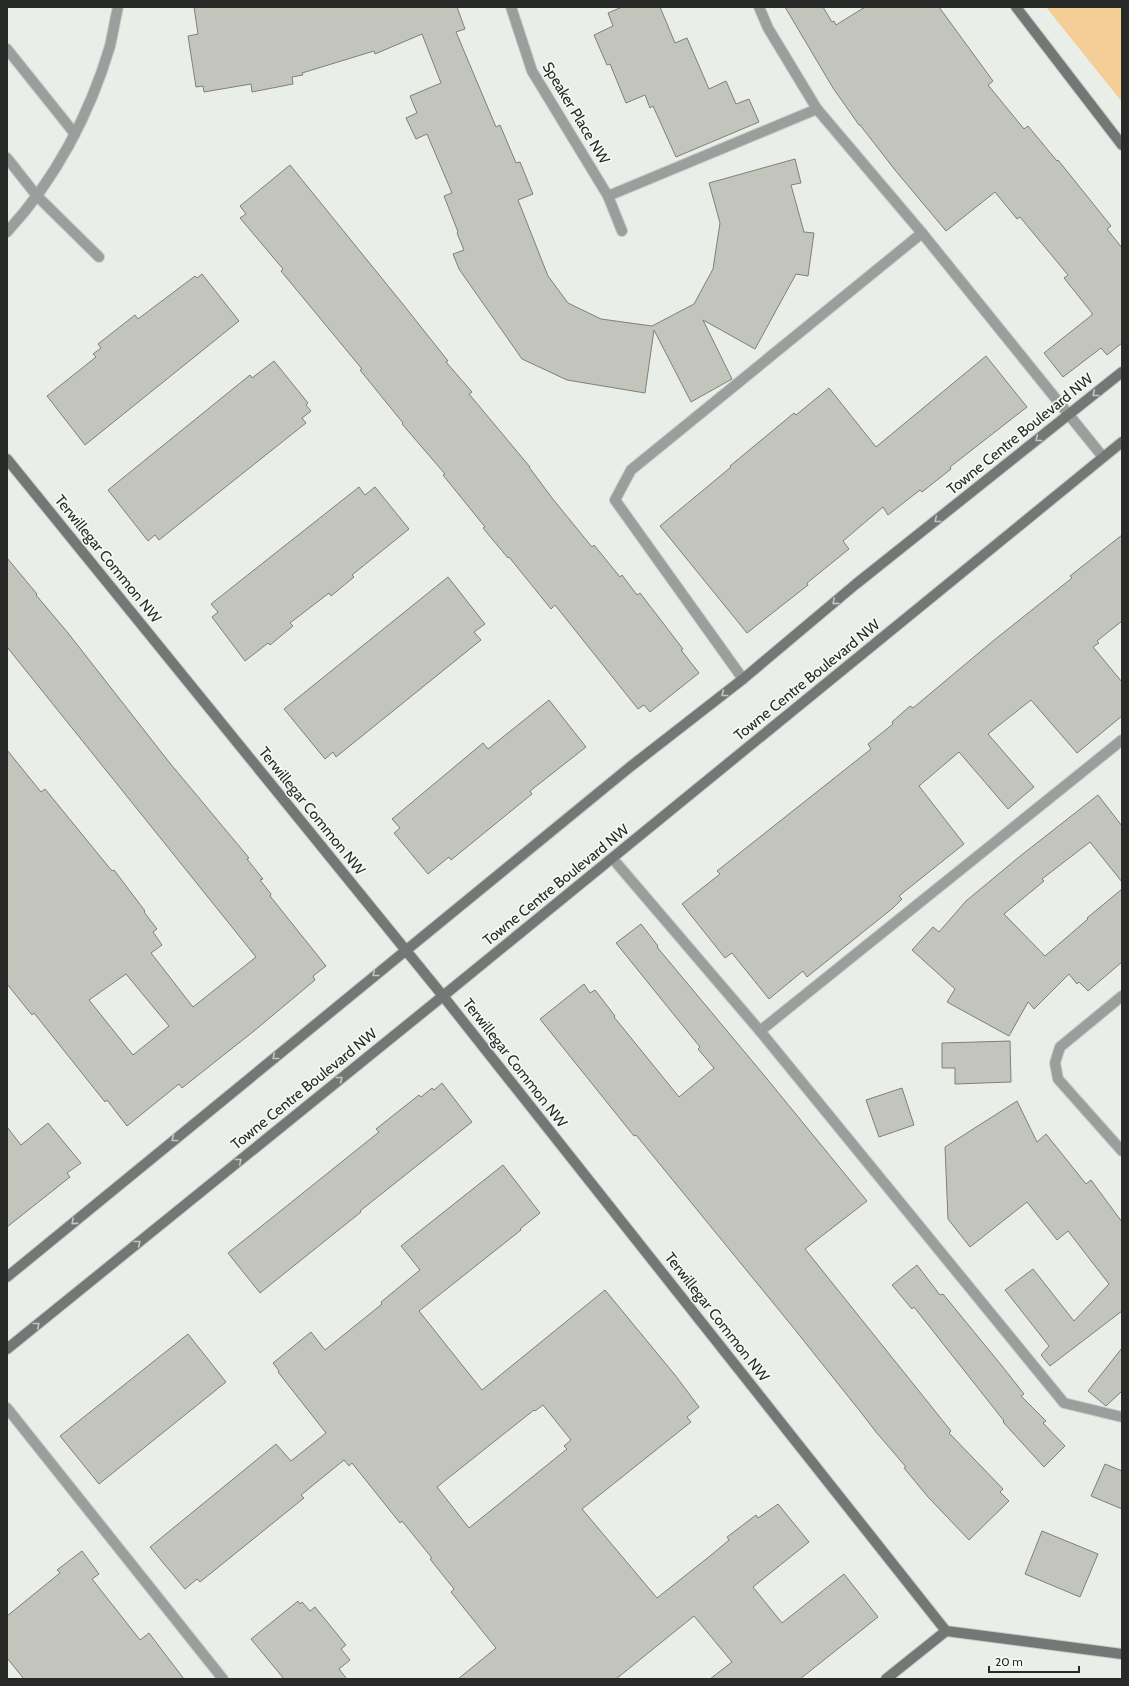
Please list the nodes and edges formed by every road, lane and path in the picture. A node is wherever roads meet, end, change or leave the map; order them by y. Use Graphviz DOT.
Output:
graph roads {
  1 [pos="118,7"];
  2 [pos="511,7"];
  3 [pos="759,7"];
  4 [pos="1016,7"];
  5 [pos="7,49"];
  6 [pos="817,109"];
  7 [pos="75,134"];
  8 [pos="1122,145"];
  9 [pos="7,158"];
  10 [pos="37,196"];
  11 [pos="608,196"];
  12 [pos="7,232"];
  13 [pos="622,232"];
  14 [pos="922,233"];
  15 [pos="99,257"];
  16 [pos="1122,372"];
  17 [pos="1069,415"];
  18 [pos="1122,442"];
  19 [pos="1102,457"];
  20 [pos="7,459"];
  21 [pos="743,679"];
  22 [pos="1122,740"];
  23 [pos="613,858"];
  24 [pos="405,950"];
  25 [pos="443,996"];
  26 [pos="1122,996"];
  27 [pos="760,1031"];
  28 [pos="1122,1151"];
  29 [pos="7,1277"];
  30 [pos="7,1349"];
  31 [pos="7,1408"];
  32 [pos="1122,1417"];
  33 [pos="946,1631"];
  34 [pos="1122,1654"];
  35 [pos="223,1679"];
  36 [pos="886,1679"];
  1 -- 7 [label="street"];
  2 -- 11 [label="street, Speaker Place NW"];
  3 -- 6 [label="street"];
  4 -- 8 [label="street"];
  5 -- 7 [label="street"];
  6 -- 11 [label="street"];
  6 -- 14 [label="street"];
  7 -- 10 [label="street"];
  9 -- 10 [label="street"];
  10 -- 12 [label="street"];
  10 -- 15 [label="street"];
  11 -- 13 [label="street, Speaker Place NW"];
  14 -- 17 [label="street"];
  14 -- 21 [label="street"];
  16 -- 17 [label="street, Towne Centre Boulevard NW, one-way"];
  17 -- 19 [label="street"];
  17 -- 21 [label="street, Towne Centre Boulevard NW, one-way"];
  18 -- 19 [label="street, Towne Centre Boulevard NW"];
  19 -- 23 [label="street, Towne Centre Boulevard NW"];
  20 -- 24 [label="street, Terwillegar Common NW"];
  21 -- 24 [label="street, Towne Centre Boulevard NW, one-way"];
  22 -- 27 [label="street"];
  23 -- 25 [label="street, Towne Centre Boulevard NW"];
  23 -- 27 [label="street"];
  24 -- 25 [label="street, Terwillegar Common NW"];
  24 -- 29 [label="street, Towne Centre Boulevard NW, one-way"];
  30 -- 25 [label="street, Towne Centre Boulevard NW, one-way"];
  25 -- 33 [label="street, Terwillegar Common NW"];
  26 -- 28 [label="street"];
  27 -- 32 [label="street"];
  31 -- 35 [label="street"];
  33 -- 34 [label="street"];
  33 -- 36 [label="street"];
}
